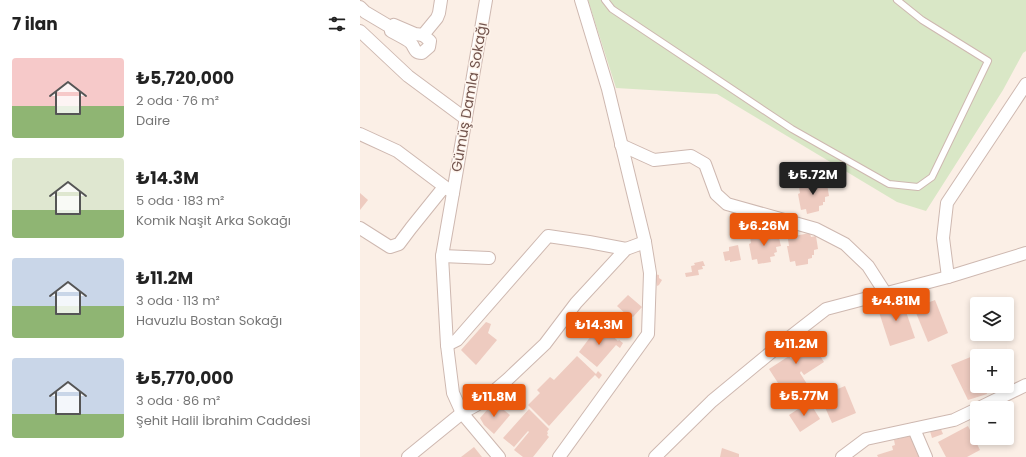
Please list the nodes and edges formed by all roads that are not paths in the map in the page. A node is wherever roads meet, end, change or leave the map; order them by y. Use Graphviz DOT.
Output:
graph roads {
  1 [pos="441,0"];
  2 [pos="486,0"];
  3 [pos="581,0"];
  4 [pos="604,0"];
  5 [pos="897,0"];
  6 [pos="360,7"];
  7 [pos="392,28"];
  8 [pos="360,31"];
  9 [pos="423,35"];
  10 [pos="1026,84"];
  11 [pos="466,120"];
  12 [pos="360,134"];
  13 [pos="621,145"];
  14 [pos="448,190"];
  15 [pos="360,228"];
  16 [pos="645,242"];
  17 [pos="626,249"];
  18 [pos="1026,253"];
  19 [pos="442,256"];
  20 [pos="489,258"];
  21 [pos="948,276"];
  22 [pos="886,294"];
  23 [pos="447,345"];
  24 [pos="1026,385"];
  25 [pos="993,401"];
  26 [pos="970,412"];
  27 [pos="462,413"];
  28 [pos="914,428"];
  29 [pos="408,457"];
  30 [pos="499,457"];
  31 [pos="559,457"];
  32 [pos="655,457"];
  33 [pos="842,457"];
  34 [pos="926,457"];
  1 -- 9 [label="street"];
  2 -- 11 [label="street, Gümüş Damla Sokağı"];
  3 -- 13 [label="street"];
  4 -- 5 [label="lane"];
  6 -- 7 [label="street"];
  7 -- 9 [label="street"];
  7 -- 9 [label="street"];
  8 -- 11 [label="street"];
  10 -- 21 [label="street"];
  11 -- 14 [label="street, Gümüş Damla Sokağı"];
  12 -- 14 [label="street"];
  13 -- 16 [label="street"];
  13 -- 22 [label="street"];
  14 -- 15 [label="street, Gümüş Damla Sokağı"];
  14 -- 19 [label="street"];
  16 -- 17 [label="street"];
  16 -- 31 [label="street"];
  17 -- 23 [label="street"];
  17 -- 27 [label="street"];
  18 -- 21 [label="street"];
  19 -- 20 [label="street"];
  19 -- 23 [label="street"];
  21 -- 22 [label="street"];
  22 -- 32 [label="street"];
  23 -- 27 [label="street"];
  24 -- 25 [label="street"];
  26 -- 28 [label="street"];
  27 -- 29 [label="street"];
  27 -- 30 [label="street"];
  28 -- 33 [label="street"];
  28 -- 34 [label="street"];
}
